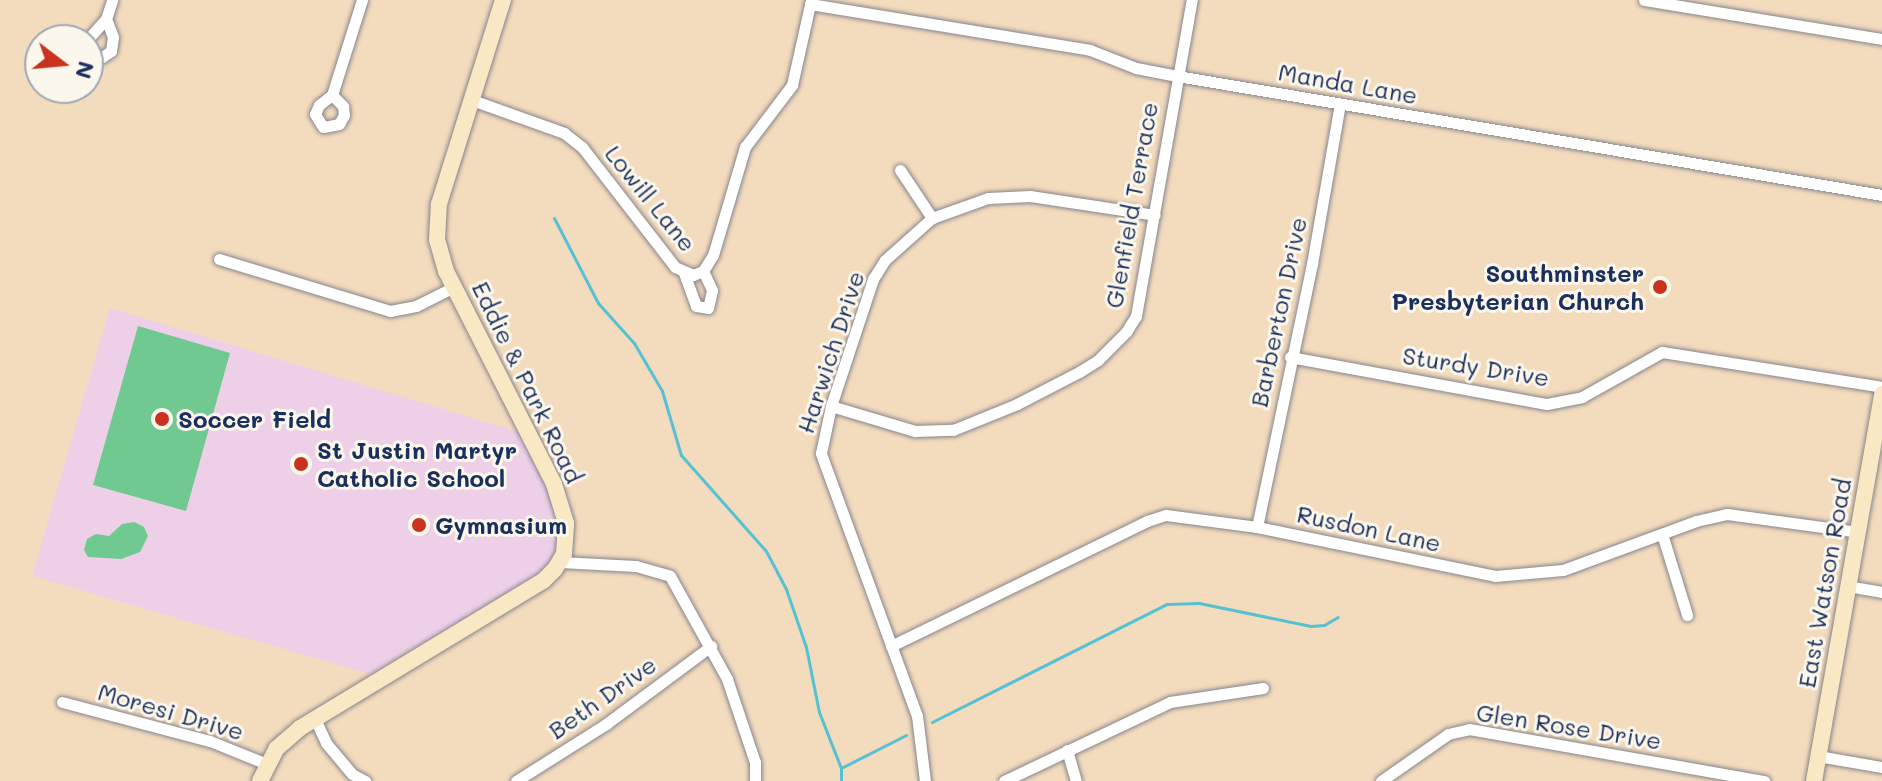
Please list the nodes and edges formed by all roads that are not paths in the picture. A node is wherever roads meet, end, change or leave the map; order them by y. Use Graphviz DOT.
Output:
graph roads {
  1 [pos="112,0"];
  2 [pos="362,0"];
  3 [pos="503,0"];
  4 [pos="1192,0"];
  5 [pos="1644,0"];
  6 [pos="811,2"];
  7 [pos="106,19"];
  8 [pos="101,24"];
  9 [pos="1882,39"];
  10 [pos="104,56"];
  11 [pos="1177,76"];
  12 [pos="332,95"];
  13 [pos="472,100"];
  14 [pos="1340,104"];
  15 [pos="900,170"];
  16 [pos="1882,195"];
  17 [pos="1155,215"];
  18 [pos="932,218"];
  19 [pos="219,259"];
  20 [pos="703,271"];
  21 [pos="684,273"];
  22 [pos="454,287"];
  23 [pos="1290,357"];
  24 [pos="1882,387"];
  25 [pos="1882,394"];
  26 [pos="831,406"];
  27 [pos="1879,427"];
  28 [pos="1257,527"];
  29 [pos="1858,532"];
  30 [pos="1662,534"];
  31 [pos="560,562"];
  32 [pos="1848,586"];
  33 [pos="1882,592"];
  34 [pos="1687,615"];
  35 [pos="711,646"];
  36 [pos="891,646"];
  37 [pos="1263,688"];
  38 [pos="62,702"];
  39 [pos="315,719"];
  40 [pos="1067,750"];
  41 [pos="1818,756"];
  42 [pos="267,764"];
  43 [pos="1882,767"];
  44 [pos="260,781"];
  45 [pos="365,781"];
  46 [pos="516,781"];
  47 [pos="755,781"];
  48 [pos="925,781"];
  49 [pos="1004,781"];
  50 [pos="1076,781"];
  51 [pos="1381,781"];
  52 [pos="1764,781"];
  53 [pos="1814,781"];
  1 -- 7 [label="street"];
  2 -- 12 [label="street"];
  3 -- 13 [label="street, Eddie & Park Road"];
  4 -- 11 [label="street, Glenfield Terrace"];
  5 -- 9 [label="street"];
  6 -- 11 [label="street, Manda Lane"];
  6 -- 20 [label="street, Lowill Lane"];
  7 -- 8 [label="street"];
  7 -- 10 [label="street"];
  11 -- 14 [label="street, Manda Lane"];
  11 -- 17 [label="street, Glenfield Terrace"];
  13 -- 21 [label="street, Lowill Lane"];
  13 -- 22 [label="street, Eddie & Park Road"];
  14 -- 16 [label="street, Manda Lane"];
  14 -- 23 [label="street, Barberton Drive"];
  15 -- 18 [label="street"];
  17 -- 18 [label="street, Harwich Drive"];
  17 -- 26 [label="street, Glenfield Terrace"];
  18 -- 26 [label="street, Harwich Drive"];
  19 -- 22 [label="street"];
  20 -- 21 [label="street, Lowill Lane"];
  20 -- 21 [label="street"];
  22 -- 31 [label="street, Eddie & Park Road"];
  23 -- 24 [label="street, Sturdy Drive"];
  23 -- 28 [label="street, Barberton Drive"];
  25 -- 27 [label="street, East Watson Road"];
  26 -- 36 [label="street, Harwich Drive"];
  27 -- 29 [label="street, East Watson Road"];
  28 -- 30 [label="street, Rusdon Lane"];
  28 -- 36 [label="street, Rusdon Lane"];
  29 -- 30 [label="street, Rusdon Lane"];
  29 -- 32 [label="street, East Watson Road"];
  30 -- 34 [label="street"];
  31 -- 35 [label="street"];
  31 -- 39 [label="street"];
  32 -- 33 [label="street"];
  32 -- 41 [label="street, East Watson Road"];
  35 -- 46 [label="street, Beth Drive"];
  35 -- 47 [label="street"];
  36 -- 48 [label="street, Harwich Drive"];
  37 -- 40 [label="street"];
  38 -- 42 [label="street, Moresi Drive"];
  39 -- 42 [label="street"];
  39 -- 45 [label="street"];
  40 -- 49 [label="street"];
  40 -- 50 [label="street"];
  41 -- 43 [label="street"];
  41 -- 53 [label="street, East Watson Road"];
  42 -- 44 [label="street"];
  51 -- 52 [label="street, Glen Rose Drive"];
}
